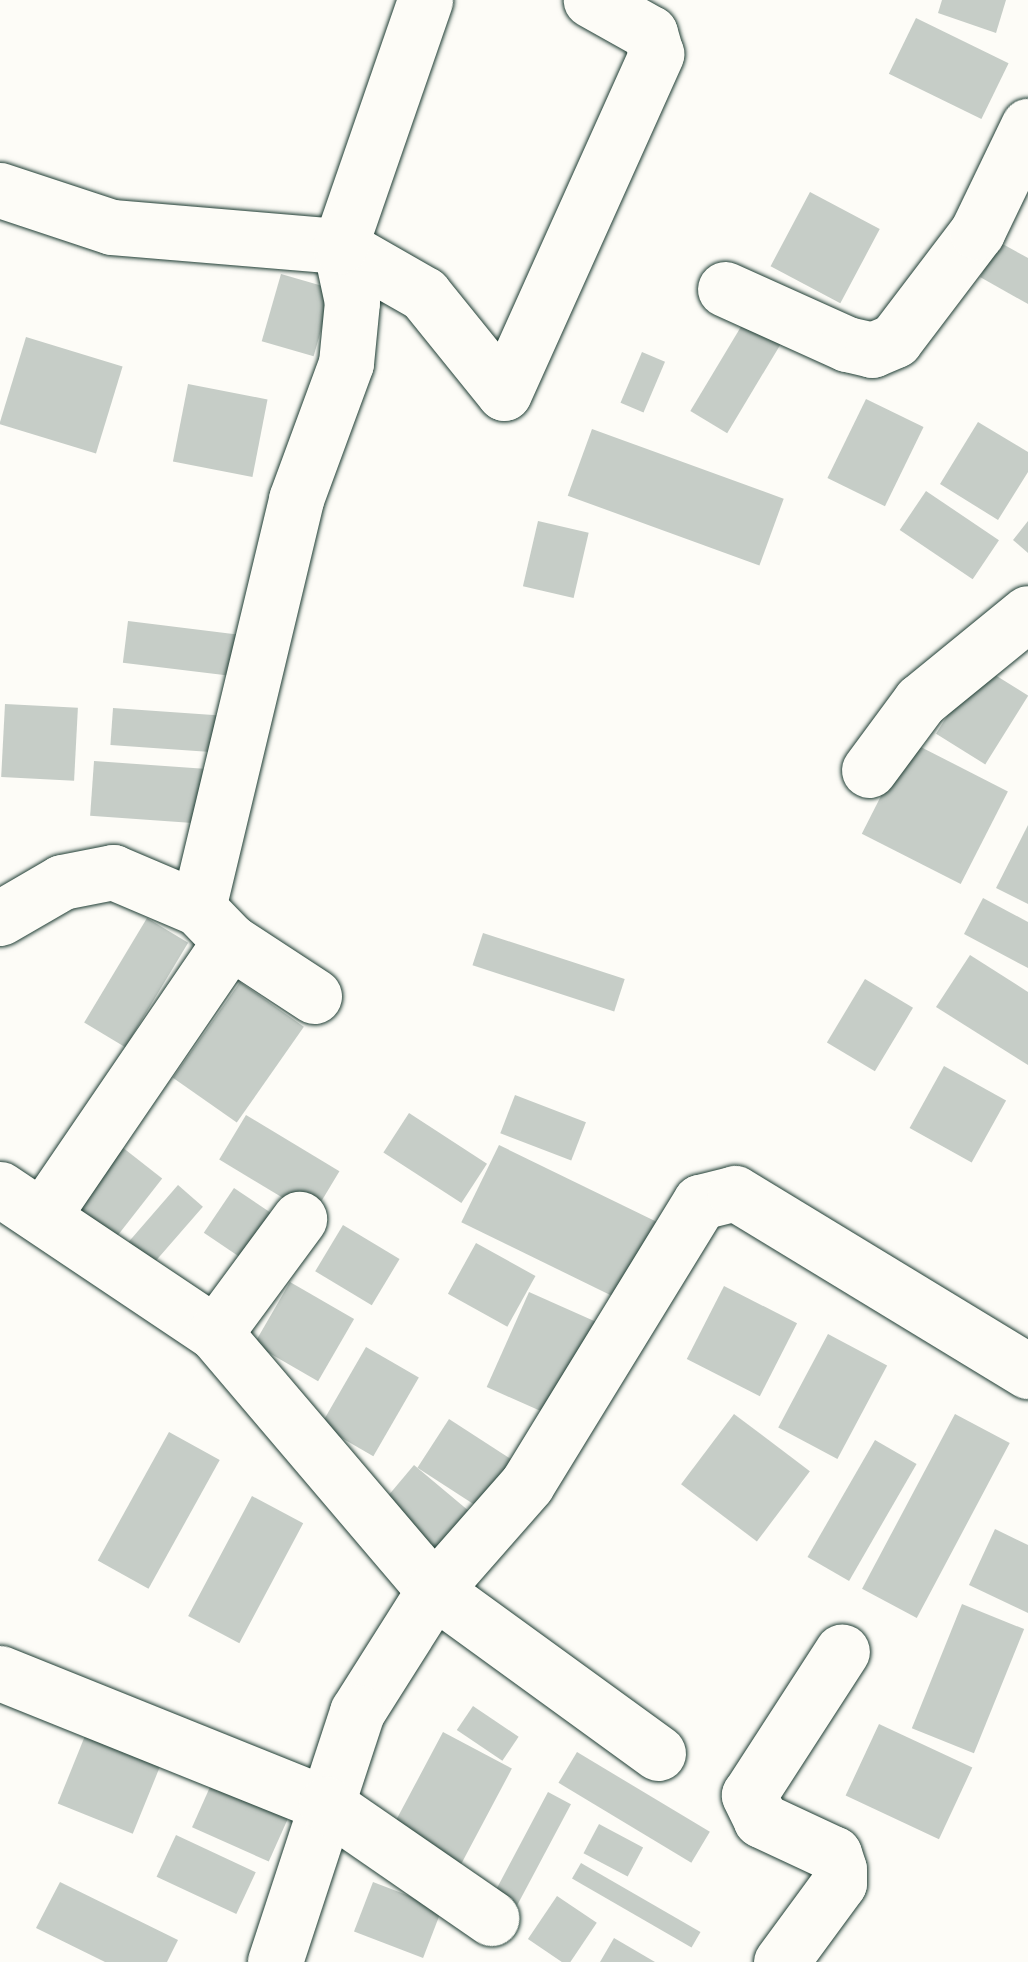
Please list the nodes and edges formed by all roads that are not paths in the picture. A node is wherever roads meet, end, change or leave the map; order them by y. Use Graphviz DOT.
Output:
graph roads {
  1 [pos="424,0"];
  2 [pos="591,0"];
  3 [pos="1028,126"];
  4 [pos="0,190"];
  5 [pos="340,246"];
  6 [pos="725,288"];
  7 [pos="1028,613"];
  8 [pos="870,770"];
  9 [pos="0,918"];
  10 [pos="214,925"];
  11 [pos="314,996"];
  12 [pos="23,1200"];
  13 [pos="299,1220"];
  14 [pos="215,1332"];
  15 [pos="1028,1371"];
  16 [pos="434,1590"];
  17 [pos="842,1651"];
  18 [pos="0,1672"];
  19 [pos="658,1753"];
  20 [pos="326,1804"];
  21 [pos="492,1918"];
  22 [pos="274,1962"];
  23 [pos="781,1962"];
  1 -- 5 [label="street"];
  2 -- 5 [label="street"];
  3 -- 6 [label="street"];
  4 -- 5 [label="street"];
  5 -- 10 [label="street"];
  7 -- 8 [label="street"];
  9 -- 10 [label="street"];
  10 -- 11 [label="street"];
  10 -- 12 [label="street"];
  12 -- 14 [label="street"];
  13 -- 14 [label="street"];
  14 -- 16 [label="street"];
  15 -- 16 [label="street"];
  16 -- 19 [label="street"];
  16 -- 20 [label="street"];
  17 -- 23 [label="street"];
  18 -- 20 [label="street"];
  20 -- 21 [label="street"];
  20 -- 22 [label="street"];
}
